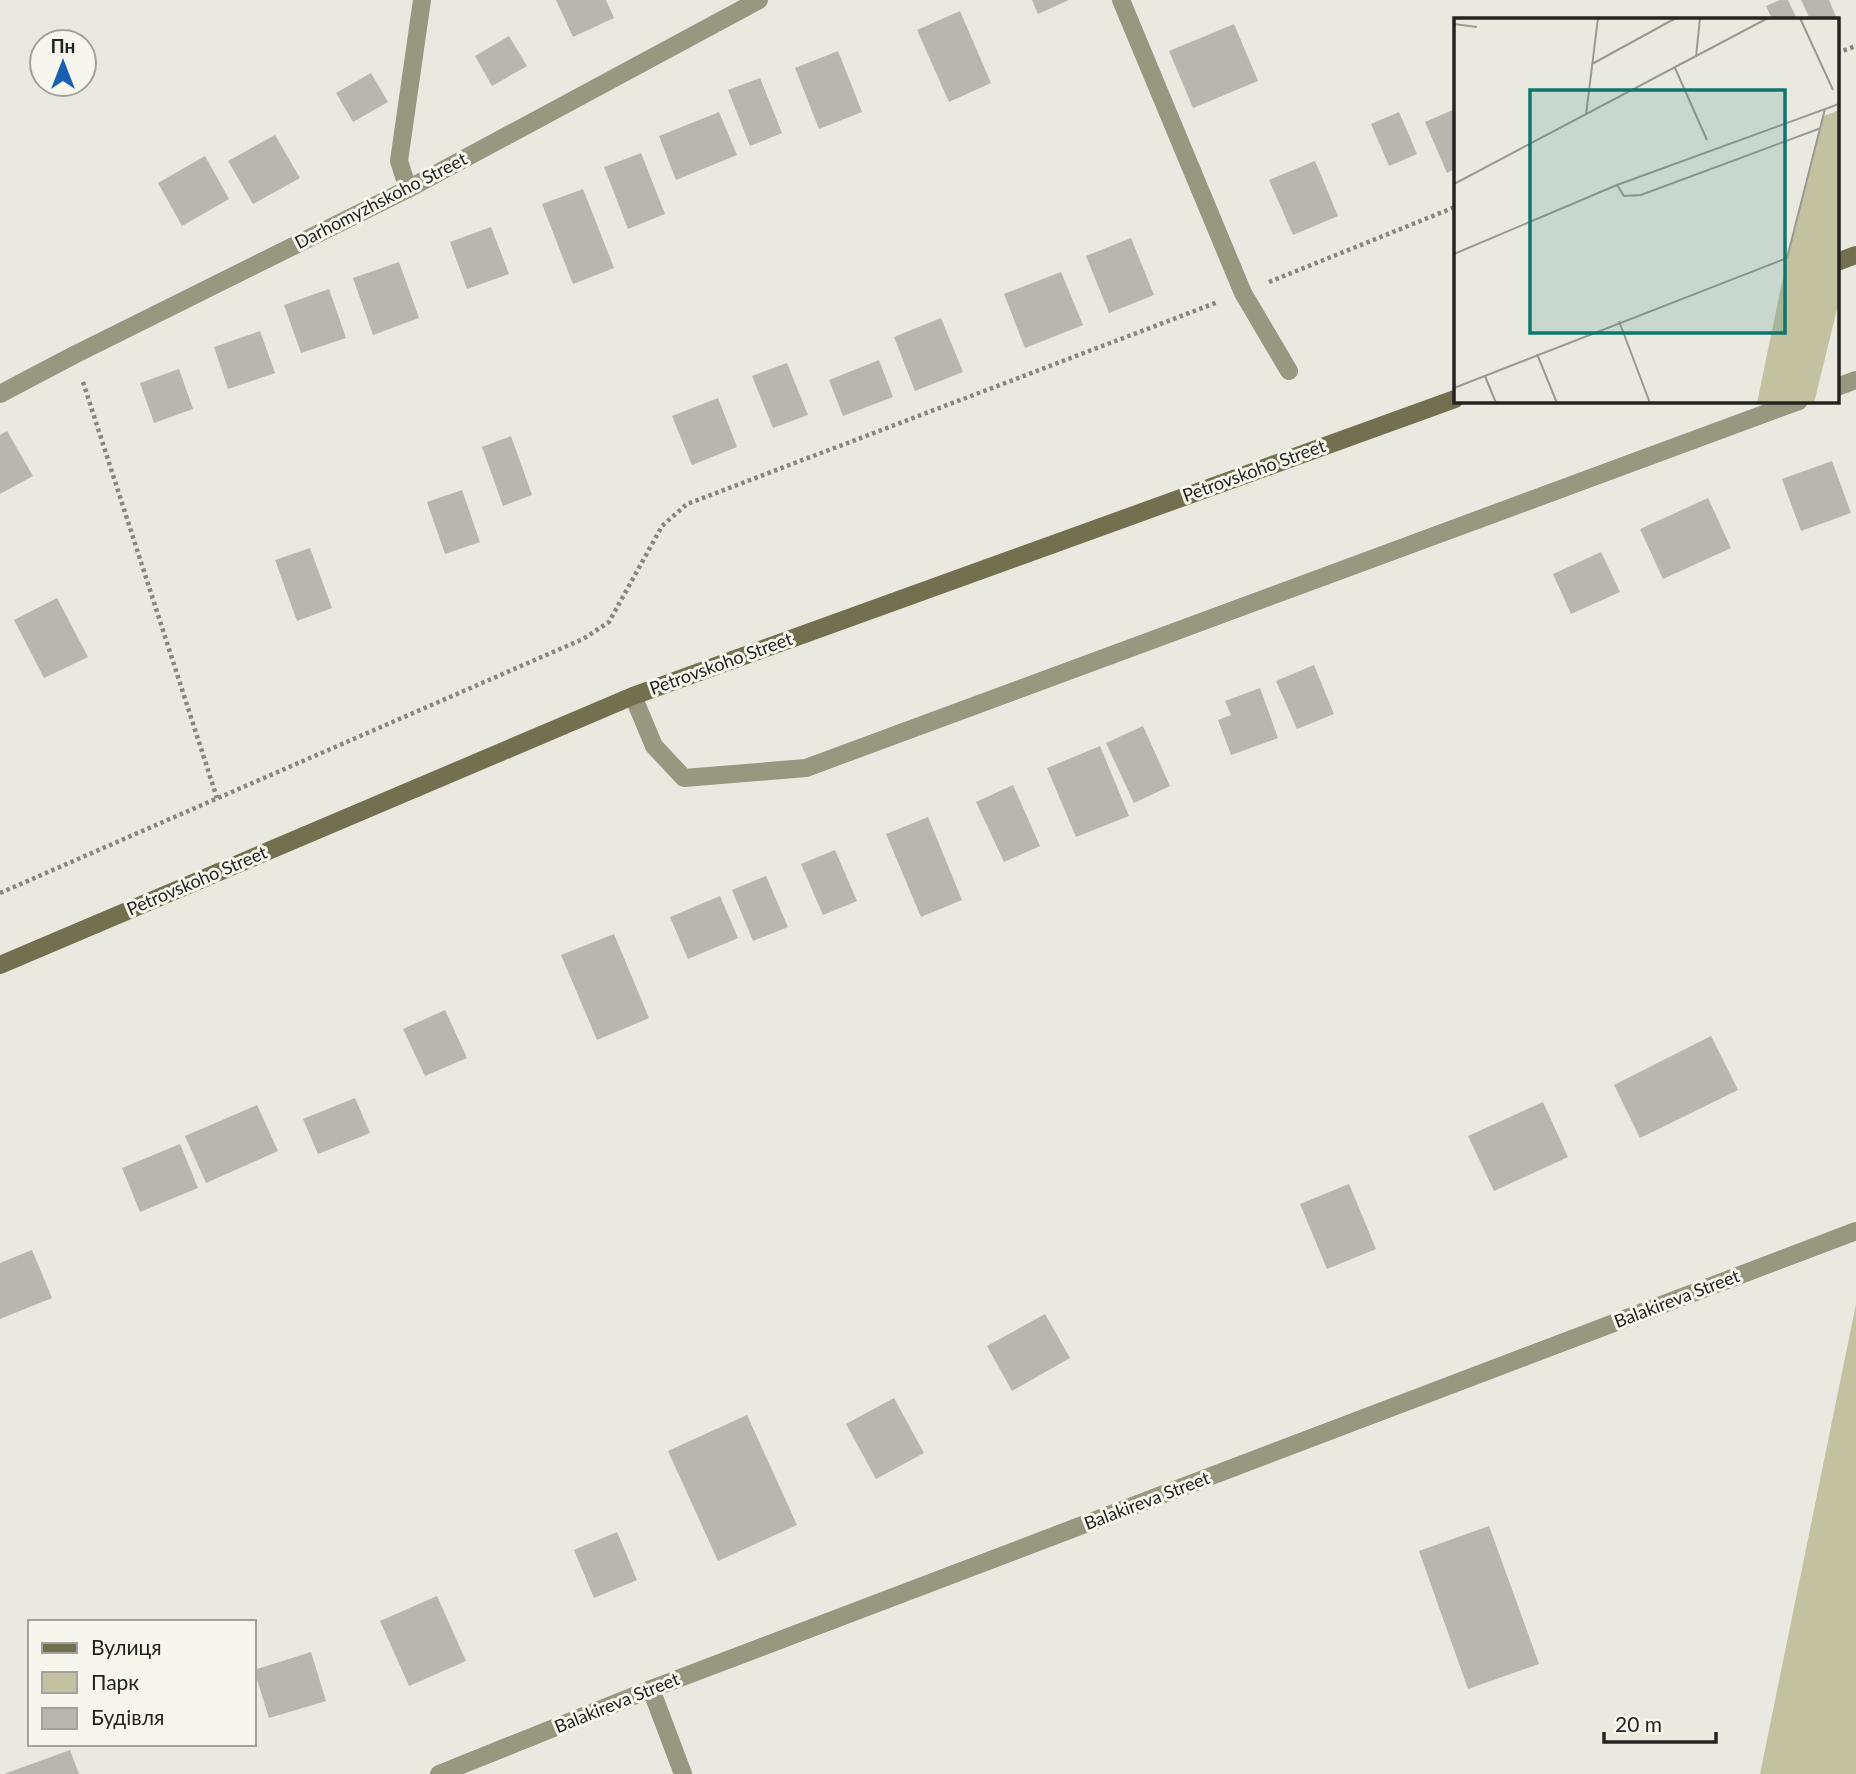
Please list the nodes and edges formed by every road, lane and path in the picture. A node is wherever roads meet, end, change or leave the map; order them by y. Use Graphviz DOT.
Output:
graph roads {
  1 [pos="422,0"];
  2 [pos="759,0"];
  3 [pos="1121,0"];
  4 [pos="1856,46"];
  5 [pos="1839,52"];
  6 [pos="408,189"];
  7 [pos="1454,207"];
  8 [pos="1856,255"];
  9 [pos="1839,261"];
  10 [pos="1243,293"];
  11 [pos="74,355"];
  12 [pos="1290,371"];
  13 [pos="1856,380"];
  14 [pos="1839,386"];
  15 [pos="0,394"];
  16 [pos="1454,399"];
  17 [pos="1796,402"];
  18 [pos="633,696"];
  19 [pos="217,798"];
  20 [pos="0,892"];
  21 [pos="0,965"];
  22 [pos="1856,1231"];
  23 [pos="651,1689"];
  24 [pos="439,1774"];
  25 [pos="683,1774"];
  1 -- 6 [label="street"];
  2 -- 6 [label="street, Darhomyzhskoho Street"];
  3 -- 10 [label="street"];
  4 -- 5 [label="path"];
  6 -- 11 [label="street, Darhomyzhskoho Street"];
  7 -- 10 [label="path"];
  8 -- 9 [label="main road"];
  10 -- 12 [label="street"];
  10 -- 19 [label="path"];
  11 -- 15 [label="street, Darhomyzhskoho Street"];
  11 -- 19 [label="path"];
  13 -- 14 [label="street"];
  16 -- 18 [label="main road, Petrovskoho Street"];
  17 -- 18 [label="street"];
  18 -- 21 [label="main road, Petrovskoho Street"];
  19 -- 20 [label="path"];
  22 -- 23 [label="street, Balakireva Street"];
  23 -- 24 [label="street, Balakireva Street"];
  23 -- 25 [label="street"];
}
